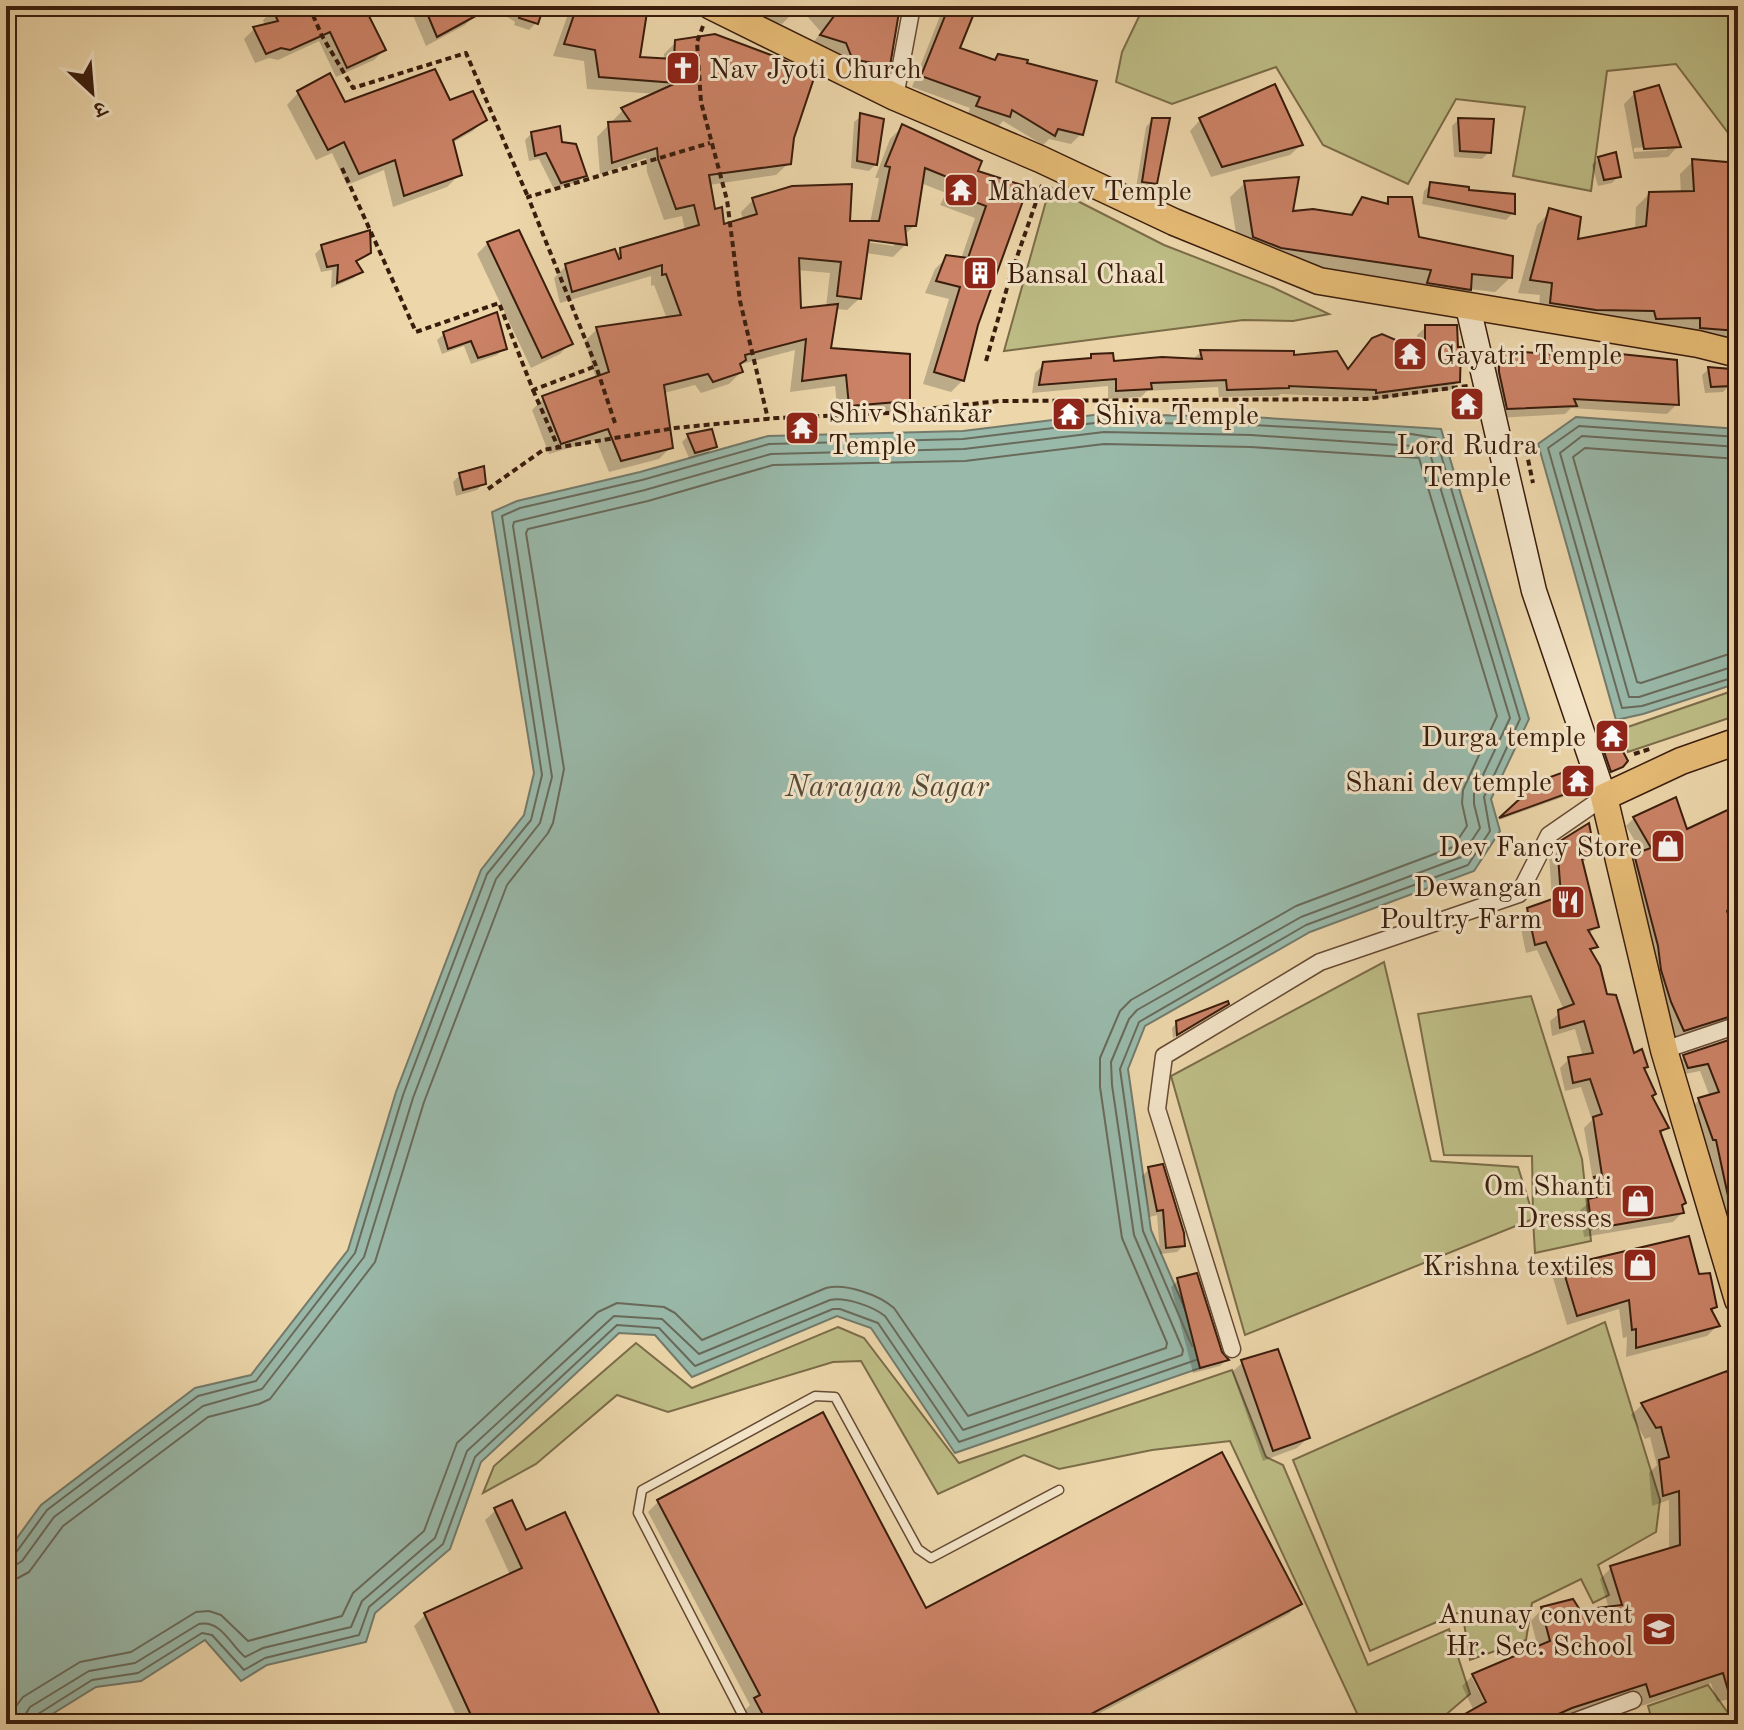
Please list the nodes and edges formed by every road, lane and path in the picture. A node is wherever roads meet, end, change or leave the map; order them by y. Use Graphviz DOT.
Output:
graph roads {
  1 [pos="309,6"];
  2 [pos="912,6"];
  3 [pos="708,12"];
  4 [pos="895,97"];
  5 [pos="710,143"];
  6 [pos="1051,164"];
  7 [pos="342,168"];
  8 [pos="528,197"];
  9 [pos="1468,307"];
  10 [pos="1738,354"];
  11 [pos="986,361"];
  12 [pos="596,366"];
  13 [pos="1486,384"];
  14 [pos="533,390"];
  15 [pos="768,419"];
  16 [pos="615,423"];
  17 [pos="558,448"];
  18 [pos="488,489"];
  19 [pos="1738,741"];
  20 [pos="1604,797"];
  21 [pos="1738,1025"];
  22 [pos="1664,1050"];
  23 [pos="1738,1300"];
  24 [pos="1232,1349"];
  25 [pos="1059,1490"];
  26 [pos="1633,1700"];
  27 [pos="747,1724"];
  28 [pos="1568,1724"];
  1 -- 8 [label="path"];
  2 -- 4 [label="street"];
  3 -- 4 [label="main road"];
  3 -- 5 [label="path"];
  4 -- 6 [label="main road"];
  5 -- 8 [label="path"];
  5 -- 15 [label="path"];
  6 -- 9 [label="main road"];
  6 -- 11 [label="path"];
  7 -- 14 [label="path"];
  8 -- 12 [label="path"];
  9 -- 10 [label="main road"];
  9 -- 13 [label="main road"];
  12 -- 14 [label="path"];
  12 -- 16 [label="path"];
  13 -- 15 [label="path"];
  13 -- 20 [label="main road"];
  14 -- 17 [label="path"];
  15 -- 17 [label="path"];
  17 -- 18 [label="path"];
  19 -- 20 [label="main road"];
  20 -- 22 [label="main road"];
  20 -- 24 [label="street"];
  21 -- 22 [label="street"];
  22 -- 23 [label="main road"];
  25 -- 27 [label="lane"];
  26 -- 28 [label="street"];
}
